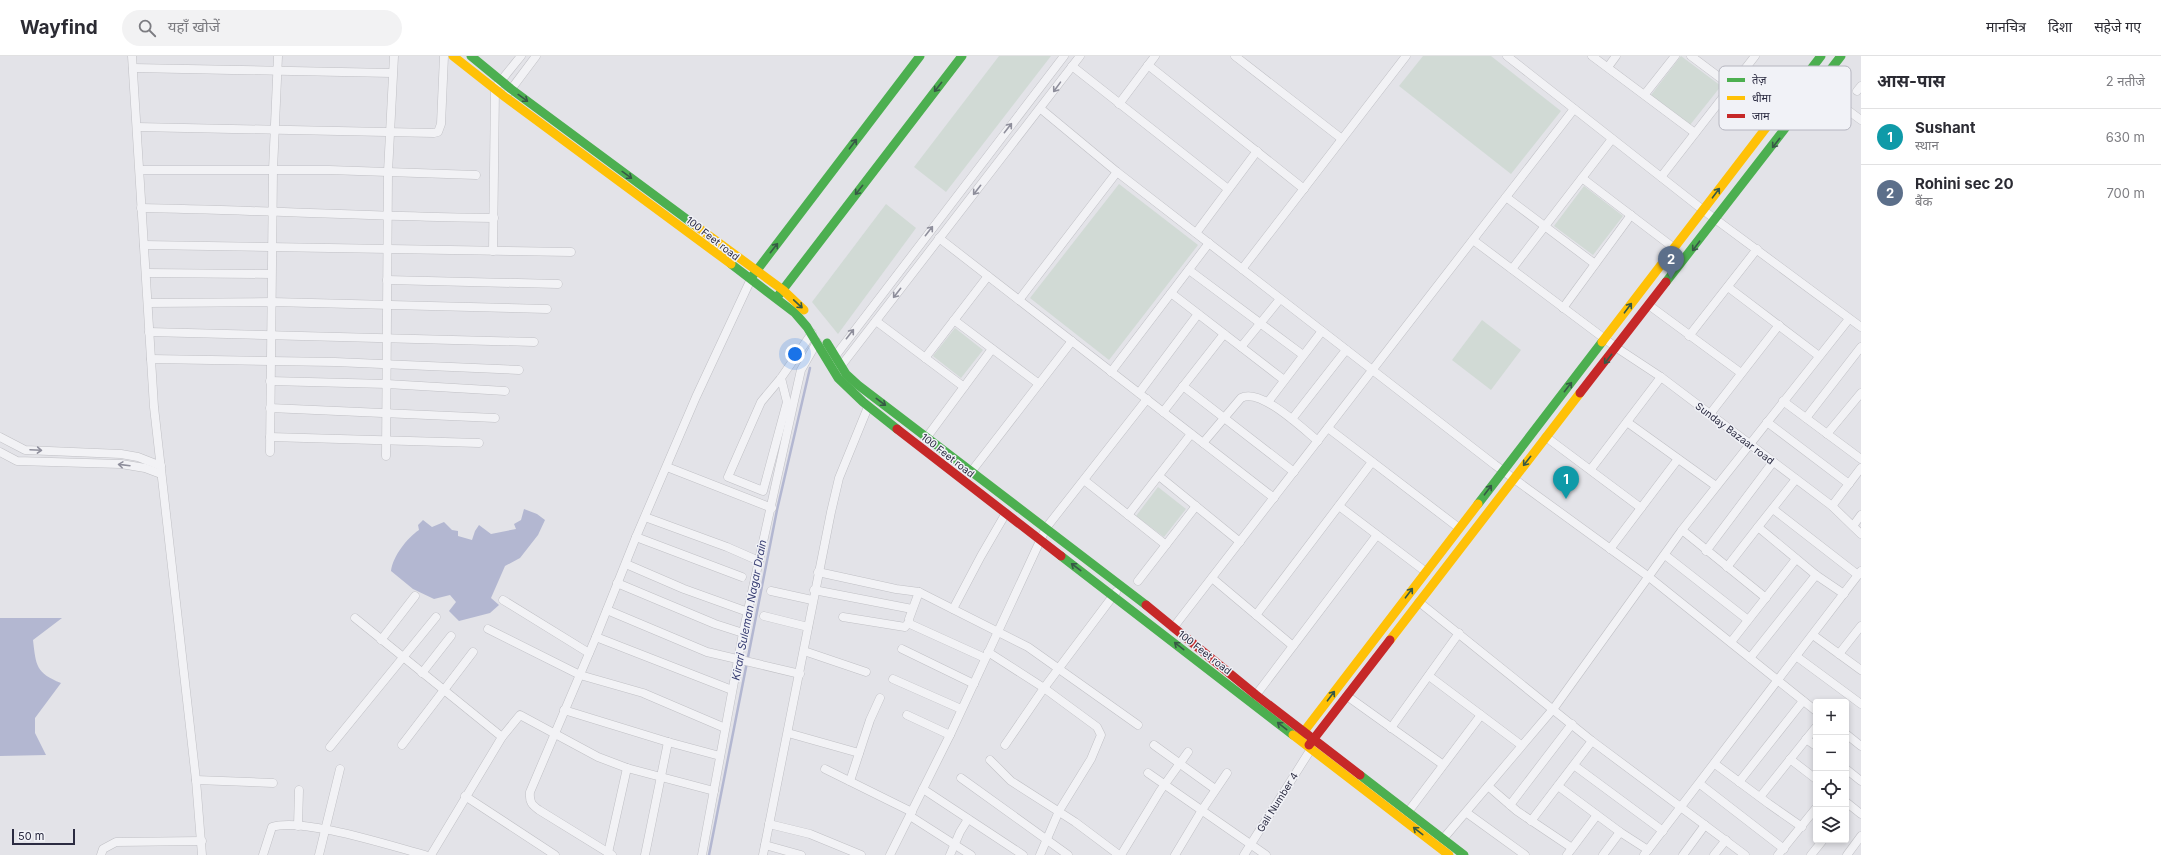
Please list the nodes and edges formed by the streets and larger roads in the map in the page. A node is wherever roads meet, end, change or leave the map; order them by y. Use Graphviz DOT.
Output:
graph roads {
  1 [pos="132,56"];
  2 [pos="278,56"];
  3 [pos="394,56"];
  4 [pos="444,56"];
  5 [pos="453,56"];
  6 [pos="471,56"];
  7 [pos="521,56"];
  8 [pos="536,56"];
  9 [pos="920,56"];
  10 [pos="962,56"];
  11 [pos="1064,56"];
  12 [pos="1080,56"];
  13 [pos="1155,56"];
  14 [pos="1235,56"];
  15 [pos="1406,56"];
  16 [pos="1507,56"];
  17 [pos="1592,56"];
  18 [pos="1616,56"];
  19 [pos="1675,56"];
  20 [pos="1690,56"];
  21 [pos="1755,56"];
  22 [pos="1821,56"];
  23 [pos="1841,56"];
  24 [pos="1148,65"];
  25 [pos="1072,66"];
  26 [pos="1747,66"];
  27 [pos="1813,66"];
  28 [pos="1834,66"];
  29 [pos="1608,67"];
  30 [pos="133,68"];
  31 [pos="277,72"];
  32 [pos="392,73"];
  33 [pos="1719,77"];
  34 [pos="500,80"];
  35 [pos="495,88"];
  36 [pos="511,89"];
  37 [pos="1645,94"];
  38 [pos="505,97"];
  39 [pos="1719,102"];
  40 [pos="1119,104"];
  41 [pos="1041,108"];
  42 [pos="1574,109"];
  43 [pos="1851,113"];
  44 [pos="1861,120"];
  45 [pos="137,127"];
  46 [pos="275,128"];
  47 [pos="1764,130"];
  48 [pos="1786,130"];
  49 [pos="389,132"];
  50 [pos="1695,133"];
  51 [pos="1342,139"];
  52 [pos="1612,139"];
  53 [pos="1257,151"];
  54 [pos="140,170"];
  55 [pos="273,170"];
  56 [pos="388,172"];
  57 [pos="1117,172"];
  58 [pos="476,175"];
  59 [pos="1661,177"];
  60 [pos="1582,178"];
  61 [pos="1304,189"];
  62 [pos="1228,190"];
  63 [pos="1506,197"];
  64 [pos="142,208"];
  65 [pos="272,210"];
  66 [pos="1703,210"];
  67 [pos="1631,215"];
  68 [pos="388,216"];
  69 [pos="494,218"];
  70 [pos="1716,220"];
  71 [pos="1545,227"];
  72 [pos="1196,233"];
  73 [pos="939,238"];
  74 [pos="1473,240"];
  75 [pos="1209,243"];
  76 [pos="144,245"];
  77 [pos="272,247"];
  78 [pos="1674,248"];
  79 [pos="1757,249"];
  80 [pos="388,250"];
  81 [pos="493,251"];
  82 [pos="572,252"];
  83 [pos="1595,264"];
  84 [pos="1242,269"];
  85 [pos="1512,269"];
  86 [pos="1190,270"];
  87 [pos="146,273"];
  88 [pos="272,274"];
  89 [pos="753,275"];
  90 [pos="988,276"];
  91 [pos="387,280"];
  92 [pos="558,284"];
  93 [pos="1728,286"];
  94 [pos="783,290"];
  95 [pos="1171,293"];
  96 [pos="777,298"];
  97 [pos="1280,298"];
  98 [pos="1019,300"];
  99 [pos="272,302"];
  100 [pos="148,303"];
  101 [pos="388,306"];
  102 [pos="1650,306"];
  103 [pos="547,308"];
  104 [pos="1563,308"];
  105 [pos="1198,314"];
  106 [pos="1850,318"];
  107 [pos="954,320"];
  108 [pos="876,321"];
  109 [pos="1260,323"];
  110 [pos="1779,325"];
  111 [pos="1861,328"];
  112 [pos="1322,331"];
  113 [pos="149,332"];
  114 [pos="812,333"];
  115 [pos="271,334"];
  116 [pos="1224,334"];
  117 [pos="1689,336"];
  118 [pos="388,338"];
  119 [pos="1604,339"];
  120 [pos="534,342"];
  121 [pos="817,342"];
  122 [pos="1072,342"];
  123 [pos="1242,347"];
  124 [pos="1861,347"];
  125 [pos="1617,348"];
  126 [pos="992,349"];
  127 [pos="1346,350"];
  128 [pos="834,355"];
  129 [pos="1303,355"];
  130 [pos="1819,356"];
  131 [pos="925,358"];
  132 [pos="151,359"];
  133 [pos="270,360"];
  134 [pos="387,364"];
  135 [pos="841,366"];
  136 [pos="830,367"];
  137 [pos="519,370"];
  138 [pos="1373,370"];
  139 [pos="1111,372"];
  140 [pos="1741,373"];
  141 [pos="1660,377"];
  142 [pos="781,378"];
  143 [pos="1284,380"];
  144 [pos="270,381"];
  145 [pos="387,384"];
  146 [pos="1039,384"];
  147 [pos="1183,386"];
  148 [pos="964,387"];
  149 [pos="505,391"];
  150 [pos="1139,393"];
  151 [pos="1859,398"];
  152 [pos="1147,399"];
  153 [pos="1783,401"];
  154 [pos="1268,402"];
  155 [pos="868,407"];
  156 [pos="270,408"];
  157 [pos="1163,412"];
  158 [pos="386,413"];
  159 [pos="1710,414"];
  160 [pos="495,418"];
  161 [pos="1224,418"];
  162 [pos="1806,418"];
  163 [pos="1292,419"];
  164 [pos="1627,422"];
  165 [pos="1767,422"];
  166 [pos="1328,428"];
  167 [pos="1191,434"];
  168 [pos="1827,434"];
  169 [pos="0,437"];
  170 [pos="270,437"];
  171 [pos="927,437"];
  172 [pos="1546,437"];
  173 [pos="386,440"];
  174 [pos="1318,441"];
  175 [pos="479,443"];
  176 [pos="1204,443"];
  177 [pos="1750,445"];
  178 [pos="0,452"];
  179 [pos="270,452"];
  180 [pos="386,456"];
  181 [pos="1678,459"];
  182 [pos="1861,459"];
  183 [pos="1372,462"];
  184 [pos="1773,462"];
  185 [pos="667,467"];
  186 [pos="1861,468"];
  187 [pos="1591,469"];
  188 [pos="161,470"];
  189 [pos="1503,470"];
  190 [pos="971,472"];
  191 [pos="1294,472"];
  192 [pos="1159,476"];
  193 [pos="1514,478"];
  194 [pos="1796,479"];
  195 [pos="1084,480"];
  196 [pos="1849,484"];
  197 [pos="1716,486"];
  198 [pos="1274,498"];
  199 [pos="1196,506"];
  200 [pos="1339,506"];
  201 [pos="1832,506"];
  202 [pos="772,508"];
  203 [pos="1641,508"];
  204 [pos="1773,509"];
  205 [pos="1006,513"];
  206 [pos="1861,515"];
  207 [pos="1128,516"];
  208 [pos="645,517"];
  209 [pos="1852,526"];
  210 [pos="1758,527"];
  211 [pos="1046,528"];
  212 [pos="1460,528"];
  213 [pos="1682,530"];
  214 [pos="1377,534"];
  215 [pos="1861,534"];
  216 [pos="636,537"];
  217 [pos="1042,541"];
  218 [pos="1240,542"];
  219 [pos="1166,545"];
  220 [pos="1610,549"];
  221 [pos="1706,551"];
  222 [pos="1665,555"];
  223 [pos="1796,559"];
  224 [pos="759,561"];
  225 [pos="626,564"];
  226 [pos="1727,567"];
  227 [pos="818,572"];
  228 [pos="1426,572"];
  229 [pos="1859,573"];
  230 [pos="1816,575"];
  231 [pos="1649,577"];
  232 [pos="742,578"];
  233 [pos="1212,578"];
  234 [pos="1138,581"];
  235 [pos="617,584"];
  236 [pos="1121,585"];
  237 [pos="771,590"];
  238 [pos="814,590"];
  239 [pos="919,592"];
  240 [pos="1844,594"];
  241 [pos="1113,595"];
  242 [pos="415,596"];
  243 [pos="1766,598"];
  244 [pos="503,600"];
  245 [pos="812,600"];
  246 [pos="1419,602"];
  247 [pos="912,609"];
  248 [pos="953,609"];
  249 [pos="607,610"];
  250 [pos="748,612"];
  251 [pos="1256,615"];
  252 [pos="764,616"];
  253 [pos="436,617"];
  254 [pos="843,617"];
  255 [pos="355,618"];
  256 [pos="1748,620"];
  257 [pos="909,622"];
  258 [pos="1861,626"];
  259 [pos="808,627"];
  260 [pos="1173,628"];
  261 [pos="488,629"];
  262 [pos="998,631"];
  263 [pos="744,633"];
  264 [pos="1459,633"];
  265 [pos="1813,635"];
  266 [pos="451,636"];
  267 [pos="596,637"];
  268 [pos="381,640"];
  269 [pos="1731,642"];
  270 [pos="1293,646"];
  271 [pos="902,649"];
  272 [pos="804,651"];
  273 [pos="473,652"];
  274 [pos="589,653"];
  275 [pos="1839,654"];
  276 [pos="987,655"];
  277 [pos="1796,656"];
  278 [pos="403,658"];
  279 [pos="1750,658"];
  280 [pos="740,660"];
  281 [pos="1058,668"];
  282 [pos="1861,670"];
  283 [pos="866,672"];
  284 [pos="422,673"];
  285 [pos="800,674"];
  286 [pos="580,675"];
  287 [pos="1429,676"];
  288 [pos="893,679"];
  289 [pos="1778,681"];
  290 [pos="974,684"];
  291 [pos="1044,688"];
  292 [pos="443,690"];
  293 [pos="732,690"];
  294 [pos="1256,695"];
  295 [pos="1347,696"];
  296 [pos="880,698"];
  297 [pos="1803,701"];
  298 [pos="1861,704"];
  299 [pos="1554,708"];
  300 [pos="1813,709"];
  301 [pos="564,710"];
  302 [pos="961,710"];
  303 [pos="907,715"];
  304 [pos="1481,715"];
  305 [pos="1572,724"];
  306 [pos="1138,725"];
  307 [pos="725,728"];
  308 [pos="1391,728"];
  309 [pos="1813,731"];
  310 [pos="788,733"];
  311 [pos="555,735"];
  312 [pos="950,735"];
  313 [pos="1301,735"];
  314 [pos="1847,735"];
  315 [pos="502,737"];
  316 [pos="1806,739"];
  317 [pos="1592,741"];
  318 [pos="668,742"];
  319 [pos="1813,744"];
  320 [pos="1860,744"];
  321 [pos="402,745"];
  322 [pos="1005,745"];
  323 [pos="1154,745"];
  324 [pos="1311,745"];
  325 [pos="1521,746"];
  326 [pos="330,747"];
  327 [pos="1188,752"];
  328 [pos="859,753"];
  329 [pos="720,756"];
  330 [pos="1790,759"];
  331 [pos="990,760"];
  332 [pos="1179,763"];
  333 [pos="1442,764"];
  334 [pos="1715,764"];
  335 [pos="1575,766"];
  336 [pos="627,768"];
  337 [pos="340,769"];
  338 [pos="825,769"];
  339 [pos="1848,771"];
  340 [pos="1148,773"];
  341 [pos="1227,773"];
  342 [pos="660,777"];
  343 [pos="1813,777"];
  344 [pos="962,778"];
  345 [pos="196,780"];
  346 [pos="850,781"];
  347 [pos="1861,781"];
  348 [pos="1740,782"];
  349 [pos="273,783"];
  350 [pos="1700,784"];
  351 [pos="1164,785"];
  352 [pos="1488,786"];
  353 [pos="1558,786"];
  354 [pos="923,789"];
  355 [pos="1216,789"];
  356 [pos="299,790"];
  357 [pos="714,791"];
  358 [pos="465,796"];
  359 [pos="1760,797"];
  360 [pos="1510,805"];
  361 [pos="1849,807"];
  362 [pos="1682,808"];
  363 [pos="1202,810"];
  364 [pos="1059,811"];
  365 [pos="1408,812"];
  366 [pos="1813,812"];
  367 [pos="1467,813"];
  368 [pos="911,814"];
  369 [pos="1861,814"];
  370 [pos="1597,815"];
  371 [pos="968,819"];
  372 [pos="1531,821"];
  373 [pos="769,824"];
  374 [pos="1705,825"];
  375 [pos="298,826"];
  376 [pos="1802,827"];
  377 [pos="325,830"];
  378 [pos="1664,831"];
  379 [pos="1620,832"];
  380 [pos="1861,836"];
  381 [pos="1047,839"];
  382 [pos="1443,839"];
  383 [pos="1726,840"];
  384 [pos="202,841"];
  385 [pos="1821,843"];
  386 [pos="955,844"];
  387 [pos="1251,844"];
  388 [pos="765,845"];
  389 [pos="1569,852"];
  390 [pos="1646,852"];
  391 [pos="1781,852"];
  392 [pos="610,854"];
  393 [pos="100,855"];
  394 [pos="202,855"];
  395 [pos="264,855"];
  396 [pos="319,855"];
  397 [pos="425,855"];
  398 [pos="431,855"];
  399 [pos="555,855"];
  400 [pos="645,855"];
  401 [pos="702,855"];
  402 [pos="763,855"];
  403 [pos="801,855"];
  404 [pos="861,855"];
  405 [pos="890,855"];
  406 [pos="950,855"];
  407 [pos="971,855"];
  408 [pos="1023,855"];
  409 [pos="1040,855"];
  410 [pos="1068,855"];
  411 [pos="1120,855"];
  412 [pos="1175,855"];
  413 [pos="1244,855"];
  414 [pos="1266,855"];
  415 [pos="1449,855"];
  416 [pos="1464,855"];
  417 [pos="1525,855"];
  418 [pos="1603,855"];
  419 [pos="1682,855"];
  420 [pos="1714,855"];
  421 [pos="1745,855"];
  422 [pos="1811,855"];
  423 [pos="1847,855"];
  1 -- 30 [label="street"];
  2 -- 31 [label="street"];
  3 -- 32 [label="street"];
  4 -- 49 [label="street"];
  5 -- 35 [label="street, 100 Feet road"];
  6 -- 34 [label="street, 100 Feet road"];
  7 -- 34 [label="street"];
  8 -- 36 [label="street"];
  89 -- 9 [label="street, one-way"];
  10 -- 94 [label="street, one-way"];
  128 -- 11 [label="street, one-way"];
  12 -- 25 [label="street"];
  13 -- 24 [label="street"];
  14 -- 51 [label="street"];
  15 -- 51 [label="street"];
  16 -- 42 [label="street"];
  17 -- 29 [label="street"];
  18 -- 29 [label="street"];
  19 -- 37 [label="street"];
  20 -- 33 [label="street"];
  21 -- 26 [label="street"];
  27 -- 22 [label="street, one-way"];
  23 -- 28 [label="street"];
  24 -- 40 [label="street"];
  24 -- 53 [label="street"];
  25 -- 40 [label="street"];
  25 -- 41 [label="street, one-way"];
  29 -- 37 [label="street"];
  30 -- 31 [label="street"];
  30 -- 45 [label="street"];
  31 -- 32 [label="street"];
  31 -- 46 [label="street"];
  32 -- 49 [label="street"];
  34 -- 35 [label="street"];
  34 -- 36 [label="street, 100 Feet road"];
  35 -- 38 [label="street, 100 Feet road"];
  35 -- 69 [label="street"];
  36 -- 38 [label="street"];
  36 -- 89 [label="street, 100 Feet road, one-way"];
  37 -- 50 [label="street"];
  38 -- 89 [label="street, 100 Feet road"];
  39 -- 50 [label="street"];
  40 -- 62 [label="street"];
  41 -- 57 [label="street"];
  41 -- 73 [label="street, one-way"];
  42 -- 52 [label="street"];
  42 -- 63 [label="street"];
  43 -- 44 [label="street"];
  45 -- 46 [label="street"];
  45 -- 54 [label="street"];
  46 -- 49 [label="street"];
  46 -- 55 [label="street"];
  66 -- 47 [label="street, one-way"];
  48 -- 70 [label="street, one-way"];
  49 -- 56 [label="street"];
  50 -- 59 [label="street"];
  51 -- 61 [label="street"];
  52 -- 59 [label="street"];
  52 -- 60 [label="street"];
  53 -- 61 [label="street"];
  53 -- 62 [label="street"];
  54 -- 55 [label="street"];
  54 -- 64 [label="street"];
  55 -- 56 [label="street"];
  55 -- 65 [label="street"];
  56 -- 58 [label="street"];
  56 -- 68 [label="street"];
  57 -- 72 [label="street"];
  57 -- 98 [label="street"];
  59 -- 66 [label="street"];
  60 -- 67 [label="street"];
  60 -- 71 [label="street"];
  61 -- 84 [label="street"];
  62 -- 72 [label="street"];
  63 -- 71 [label="street"];
  63 -- 74 [label="street"];
  64 -- 65 [label="street"];
  64 -- 76 [label="street"];
  65 -- 68 [label="street"];
  65 -- 77 [label="street"];
  66 -- 70 [label="street"];
  66 -- 78 [label="street"];
  67 -- 78 [label="street"];
  67 -- 83 [label="street"];
  68 -- 69 [label="street"];
  68 -- 80 [label="street"];
  69 -- 81 [label="street"];
  70 -- 79 [label="street"];
  70 -- 102 [label="street, one-way"];
  71 -- 83 [label="street"];
  71 -- 85 [label="street"];
  72 -- 75 [label="street"];
  73 -- 90 [label="street"];
  73 -- 108 [label="street, one-way"];
  74 -- 85 [label="street, Sunday Bazaar road"];
  74 -- 138 [label="street"];
  75 -- 84 [label="street"];
  75 -- 86 [label="street"];
  76 -- 77 [label="street"];
  76 -- 87 [label="street"];
  77 -- 80 [label="street"];
  77 -- 88 [label="street"];
  119 -- 78 [label="street, one-way"];
  79 -- 93 [label="street"];
  79 -- 106 [label="street"];
  80 -- 81 [label="street"];
  80 -- 91 [label="street"];
  81 -- 82 [label="street"];
  83 -- 104 [label="street"];
  84 -- 97 [label="street"];
  85 -- 104 [label="street, Sunday Bazaar road"];
  86 -- 95 [label="street"];
  86 -- 109 [label="street"];
  87 -- 88 [label="street"];
  87 -- 100 [label="street"];
  88 -- 99 [label="street"];
  89 -- 94 [label="street, 100 Feet road"];
  89 -- 96 [label="street, 100 Feet road"];
  89 -- 185 [label="street"];
  90 -- 98 [label="street"];
  90 -- 107 [label="street"];
  91 -- 92 [label="street"];
  91 -- 101 [label="street"];
  93 -- 110 [label="street"];
  93 -- 117 [label="street"];
  94 -- 96 [label="street"];
  94 -- 128 [label="street, 100 Feet road, one-way"];
  95 -- 105 [label="street"];
  95 -- 139 [label="street"];
  96 -- 114 [label="street, 100 Feet road"];
  97 -- 109 [label="street"];
  97 -- 112 [label="street"];
  98 -- 122 [label="street"];
  99 -- 100 [label="street"];
  99 -- 101 [label="street"];
  99 -- 115 [label="street"];
  100 -- 113 [label="street"];
  101 -- 103 [label="street"];
  101 -- 118 [label="street"];
  102 -- 117 [label="street"];
  102 -- 125 [label="street"];
  104 -- 119 [label="street, Sunday Bazaar road"];
  105 -- 116 [label="street"];
  105 -- 150 [label="street"];
  106 -- 111 [label="street"];
  106 -- 130 [label="street"];
  107 -- 126 [label="street"];
  107 -- 131 [label="street"];
  108 -- 131 [label="street"];
  108 -- 135 [label="street"];
  109 -- 123 [label="street"];
  109 -- 129 [label="street"];
  110 -- 130 [label="street"];
  110 -- 140 [label="street"];
  112 -- 127 [label="street"];
  112 -- 129 [label="street"];
  113 -- 115 [label="street"];
  113 -- 132 [label="street"];
  114 -- 121 [label="street, 100 Feet road"];
  114 -- 142 [label="street"];
  115 -- 118 [label="street"];
  115 -- 133 [label="street"];
  116 -- 123 [label="street"];
  116 -- 147 [label="street"];
  117 -- 140 [label="street"];
  118 -- 120 [label="street"];
  118 -- 134 [label="street"];
  119 -- 125 [label="street, Sunday Bazaar road"];
  189 -- 119 [label="street, one-way"];
  121 -- 136 [label="street, 100 Feet road"];
  121 -- 202 [label="street"];
  122 -- 139 [label="street"];
  122 -- 146 [label="street"];
  123 -- 143 [label="street"];
  124 -- 162 [label="street"];
  125 -- 141 [label="street, Sunday Bazaar road"];
  125 -- 172 [label="street, one-way"];
  126 -- 146 [label="street"];
  126 -- 148 [label="street"];
  127 -- 138 [label="street"];
  127 -- 163 [label="street"];
  128 -- 135 [label="street, 100 Feet road"];
  128 -- 136 [label="street"];
  129 -- 143 [label="street"];
  130 -- 153 [label="street"];
  131 -- 148 [label="street"];
  132 -- 133 [label="street"];
  132 -- 188 [label="street"];
  133 -- 134 [label="street"];
  133 -- 144 [label="street"];
  134 -- 137 [label="street"];
  134 -- 145 [label="street"];
  135 -- 136 [label="street"];
  135 -- 171 [label="street, 100 Feet road, one-way"];
  136 -- 155 [label="street, 100 Feet road"];
  138 -- 166 [label="street"];
  138 -- 189 [label="street"];
  139 -- 150 [label="street"];
  140 -- 159 [label="street"];
  141 -- 159 [label="street, Sunday Bazaar road"];
  141 -- 164 [label="street"];
  142 -- 142 [label="street"];
  143 -- 154 [label="street"];
  144 -- 145 [label="street"];
  144 -- 156 [label="street"];
  145 -- 149 [label="street"];
  145 -- 158 [label="street"];
  146 -- 190 [label="street"];
  147 -- 157 [label="street"];
  147 -- 161 [label="street"];
  148 -- 171 [label="street"];
  150 -- 152 [label="street"];
  151 -- 168 [label="street"];
  152 -- 157 [label="street"];
  152 -- 195 [label="street"];
  153 -- 162 [label="street"];
  153 -- 165 [label="street"];
  154 -- 161 [label="street"];
  154 -- 163 [label="street"];
  155 -- 205 [label="street, 100 Feet road"];
  155 -- 227 [label="street"];
  156 -- 158 [label="street"];
  156 -- 170 [label="street"];
  157 -- 167 [label="street"];
  158 -- 160 [label="street"];
  158 -- 173 [label="street"];
  159 -- 177 [label="street, Sunday Bazaar road"];
  161 -- 176 [label="street"];
  161 -- 191 [label="street"];
  162 -- 168 [label="street"];
  163 -- 174 [label="street"];
  164 -- 181 [label="street"];
  164 -- 187 [label="street"];
  165 -- 177 [label="street"];
  165 -- 196 [label="street"];
  166 -- 174 [label="street"];
  166 -- 183 [label="street"];
  167 -- 176 [label="street"];
  167 -- 192 [label="street"];
  168 -- 182 [label="street"];
  169 -- 188 [label="street, one-way"];
  170 -- 173 [label="street"];
  170 -- 179 [label="street"];
  171 -- 190 [label="street, 100 Feet road"];
  172 -- 187 [label="street"];
  172 -- 193 [label="street, one-way"];
  173 -- 175 [label="street"];
  173 -- 180 [label="street"];
  174 -- 191 [label="street"];
  176 -- 198 [label="street"];
  177 -- 184 [label="street, Sunday Bazaar road"];
  177 -- 197 [label="street"];
  188 -- 178 [label="street, one-way"];
  181 -- 197 [label="street"];
  181 -- 203 [label="street"];
  183 -- 200 [label="street"];
  183 -- 212 [label="street"];
  184 -- 194 [label="street, Sunday Bazaar road"];
  184 -- 221 [label="street"];
  185 -- 202 [label="street"];
  185 -- 208 [label="street"];
  186 -- 196 [label="street"];
  187 -- 203 [label="street"];
  188 -- 345 [label="street"];
  189 -- 193 [label="street"];
  212 -- 189 [label="street, one-way"];
  190 -- 211 [label="street, 100 Feet road"];
  191 -- 198 [label="street"];
  192 -- 199 [label="street"];
  192 -- 207 [label="street"];
  193 -- 220 [label="street"];
  193 -- 246 [label="street"];
  194 -- 201 [label="street, Sunday Bazaar road"];
  194 -- 204 [label="street"];
  195 -- 207 [label="street"];
  195 -- 211 [label="street"];
  196 -- 201 [label="street"];
  197 -- 213 [label="street"];
  198 -- 218 [label="street"];
  199 -- 218 [label="street"];
  199 -- 219 [label="street"];
  200 -- 214 [label="street"];
  200 -- 251 [label="street"];
  201 -- 209 [label="street, Sunday Bazaar road"];
  202 -- 224 [label="street"];
  203 -- 220 [label="street"];
  204 -- 210 [label="street"];
  204 -- 229 [label="street"];
  205 -- 217 [label="street, 100 Feet road"];
  205 -- 248 [label="street"];
  206 -- 209 [label="street"];
  207 -- 219 [label="street"];
  208 -- 216 [label="street"];
  208 -- 224 [label="street"];
  209 -- 215 [label="street, Sunday Bazaar road"];
  210 -- 223 [label="street"];
  210 -- 226 [label="street"];
  211 -- 217 [label="street"];
  211 -- 236 [label="street, 100 Feet road"];
  212 -- 228 [label="street"];
  213 -- 221 [label="street"];
  213 -- 222 [label="street"];
  214 -- 228 [label="street"];
  214 -- 270 [label="street"];
  216 -- 225 [label="street"];
  216 -- 232 [label="street"];
  241 -- 217 [label="street, 100 Feet road, one-way"];
  217 -- 262 [label="street"];
  218 -- 233 [label="street"];
  219 -- 234 [label="street"];
  220 -- 231 [label="street"];
  221 -- 226 [label="street"];
  222 -- 231 [label="street"];
  222 -- 256 [label="street"];
  223 -- 230 [label="street"];
  223 -- 243 [label="street"];
  224 -- 250 [label="street"];
  225 -- 235 [label="street"];
  225 -- 250 [label="street"];
  226 -- 243 [label="street"];
  227 -- 238 [label="street"];
  227 -- 239 [label="street"];
  313 -- 228 [label="street, one-way"];
  229 -- 240 [label="street"];
  230 -- 240 [label="street"];
  230 -- 279 [label="street"];
  231 -- 269 [label="street"];
  231 -- 299 [label="street"];
  233 -- 251 [label="street"];
  233 -- 260 [label="street"];
  235 -- 249 [label="street"];
  235 -- 263 [label="street"];
  236 -- 241 [label="street"];
  236 -- 260 [label="street, 100 Feet road"];
  237 -- 245 [label="street"];
  238 -- 245 [label="street"];
  238 -- 247 [label="street"];
  239 -- 247 [label="street"];
  239 -- 248 [label="street"];
  240 -- 265 [label="street"];
  241 -- 281 [label="street"];
  313 -- 241 [label="street, 100 Feet road, one-way"];
  242 -- 268 [label="street"];
  243 -- 256 [label="street"];
  244 -- 274 [label="street"];
  245 -- 259 [label="street"];
  246 -- 264 [label="street"];
  246 -- 295 [label="street"];
  247 -- 257 [label="street"];
  248 -- 262 [label="street"];
  249 -- 267 [label="street"];
  249 -- 280 [label="street"];
  250 -- 263 [label="street"];
  251 -- 270 [label="street"];
  252 -- 259 [label="street"];
  253 -- 278 [label="street"];
  254 -- 257 [label="street"];
  255 -- 268 [label="street"];
  256 -- 269 [label="street"];
  257 -- 276 [label="street"];
  258 -- 275 [label="street"];
  259 -- 272 [label="street"];
  260 -- 294 [label="street, 100 Feet road"];
  261 -- 286 [label="street"];
  262 -- 276 [label="street"];
  262 -- 281 [label="street"];
  263 -- 280 [label="street"];
  264 -- 287 [label="street"];
  264 -- 299 [label="street"];
  265 -- 275 [label="street"];
  265 -- 277 [label="street"];
  266 -- 284 [label="street"];
  267 -- 274 [label="street"];
  267 -- 293 [label="street"];
  268 -- 278 [label="street"];
  269 -- 279 [label="street"];
  270 -- 294 [label="street"];
  271 -- 290 [label="street"];
  272 -- 283 [label="street"];
  272 -- 285 [label="street"];
  273 -- 292 [label="street"];
  274 -- 286 [label="street"];
  275 -- 282 [label="street"];
  276 -- 290 [label="street"];
  276 -- 291 [label="street"];
  277 -- 289 [label="street"];
  277 -- 298 [label="street"];
  278 -- 284 [label="street"];
  278 -- 326 [label="street"];
  279 -- 289 [label="street"];
  280 -- 285 [label="street"];
  280 -- 293 [label="street"];
  281 -- 291 [label="street"];
  281 -- 306 [label="street"];
  284 -- 292 [label="street"];
  285 -- 310 [label="street"];
  286 -- 301 [label="street"];
  286 -- 307 [label="street"];
  287 -- 304 [label="street"];
  287 -- 308 [label="street"];
  288 -- 302 [label="street"];
  289 -- 297 [label="street"];
  289 -- 334 [label="street"];
  290 -- 302 [label="street"];
  291 -- 322 [label="street"];
  291 -- 364 [label="street"];
  292 -- 315 [label="street"];
  292 -- 321 [label="street"];
  293 -- 307 [label="street"];
  294 -- 313 [label="street, 100 Feet road"];
  295 -- 308 [label="street"];
  295 -- 324 [label="street"];
  296 -- 328 [label="street"];
  297 -- 300 [label="street"];
  297 -- 348 [label="street"];
  299 -- 305 [label="street"];
  299 -- 325 [label="street"];
  301 -- 311 [label="street"];
  301 -- 318 [label="street"];
  302 -- 312 [label="street"];
  303 -- 312 [label="street"];
  304 -- 325 [label="street"];
  304 -- 333 [label="street"];
  305 -- 317 [label="street"];
  305 -- 360 [label="street"];
  307 -- 329 [label="street"];
  308 -- 333 [label="street"];
  309 -- 316 [label="street"];
  310 -- 328 [label="street"];
  310 -- 373 [label="street"];
  311 -- 315 [label="street"];
  311 -- 336 [label="street"];
  311 -- 392 [label="street"];
  312 -- 354 [label="street"];
  313 -- 324 [label="street, 100 Feet road"];
  314 -- 320 [label="street"];
  315 -- 358 [label="street"];
  316 -- 319 [label="street"];
  316 -- 330 [label="street"];
  317 -- 335 [label="street"];
  317 -- 362 [label="street"];
  318 -- 329 [label="street"];
  318 -- 342 [label="street"];
  323 -- 332 [label="street"];
  324 -- 365 [label="street, 100 Feet road"];
  324 -- 387 [label="street, Gali Number 4"];
  415 -- 324 [label="street, 100 Feet road, one-way"];
  325 -- 352 [label="street"];
  327 -- 332 [label="street"];
  328 -- 346 [label="street"];
  329 -- 357 [label="street"];
  330 -- 343 [label="street"];
  330 -- 359 [label="street"];
  331 -- 364 [label="street"];
  332 -- 351 [label="street"];
  332 -- 355 [label="street"];
  333 -- 365 [label="street"];
  334 -- 348 [label="street"];
  334 -- 350 [label="street"];
  335 -- 353 [label="street"];
  335 -- 378 [label="street"];
  336 -- 342 [label="street"];
  336 -- 392 [label="street"];
  337 -- 377 [label="street"];
  338 -- 346 [label="street"];
  339 -- 347 [label="street"];
  340 -- 351 [label="street"];
  341 -- 355 [label="street"];
  342 -- 357 [label="street"];
  342 -- 400 [label="street"];
  344 -- 381 [label="street"];
  345 -- 349 [label="street"];
  345 -- 384 [label="street"];
  346 -- 368 [label="street"];
  348 -- 359 [label="street"];
  350 -- 362 [label="street"];
  350 -- 391 [label="street"];
  351 -- 363 [label="street"];
  351 -- 411 [label="street"];
  352 -- 360 [label="street"];
  352 -- 367 [label="street"];
  353 -- 370 [label="street"];
  353 -- 372 [label="street"];
  354 -- 368 [label="street"];
  354 -- 371 [label="street"];
  355 -- 363 [label="street"];
  356 -- 375 [label="street"];
  357 -- 401 [label="street"];
  358 -- 398 [label="street"];
  358 -- 399 [label="street"];
  359 -- 376 [label="street"];
  360 -- 372 [label="street"];
  361 -- 369 [label="street"];
  362 -- 374 [label="street"];
  362 -- 378 [label="street"];
  363 -- 387 [label="street"];
  363 -- 412 [label="street"];
  364 -- 381 [label="street"];
  364 -- 411 [label="street"];
  365 -- 382 [label="street, 100 Feet road"];
  366 -- 376 [label="street"];
  367 -- 382 [label="street"];
  367 -- 417 [label="street"];
  368 -- 386 [label="street"];
  368 -- 405 [label="street"];
  370 -- 379 [label="street"];
  370 -- 389 [label="street"];
  371 -- 386 [label="street"];
  371 -- 408 [label="street"];
  372 -- 389 [label="street"];
  373 -- 388 [label="street"];
  373 -- 404 [label="street"];
  374 -- 383 [label="street"];
  374 -- 419 [label="street"];
  375 -- 377 [label="street"];
  375 -- 395 [label="street"];
  376 -- 391 [label="street"];
  377 -- 396 [label="street"];
  377 -- 397 [label="street"];
  378 -- 390 [label="street"];
  379 -- 390 [label="street"];
  379 -- 418 [label="street"];
  380 -- 423 [label="street"];
  381 -- 409 [label="street"];
  381 -- 410 [label="street"];
  382 -- 416 [label="street, 100 Feet road"];
  383 -- 420 [label="street"];
  383 -- 421 [label="street"];
  384 -- 393 [label="street"];
  384 -- 394 [label="street"];
  385 -- 422 [label="street"];
  386 -- 406 [label="street"];
  386 -- 407 [label="street"];
  387 -- 413 [label="street, Gali Number 4"];
  387 -- 414 [label="street"];
  388 -- 402 [label="street"];
  388 -- 403 [label="street"];
}
